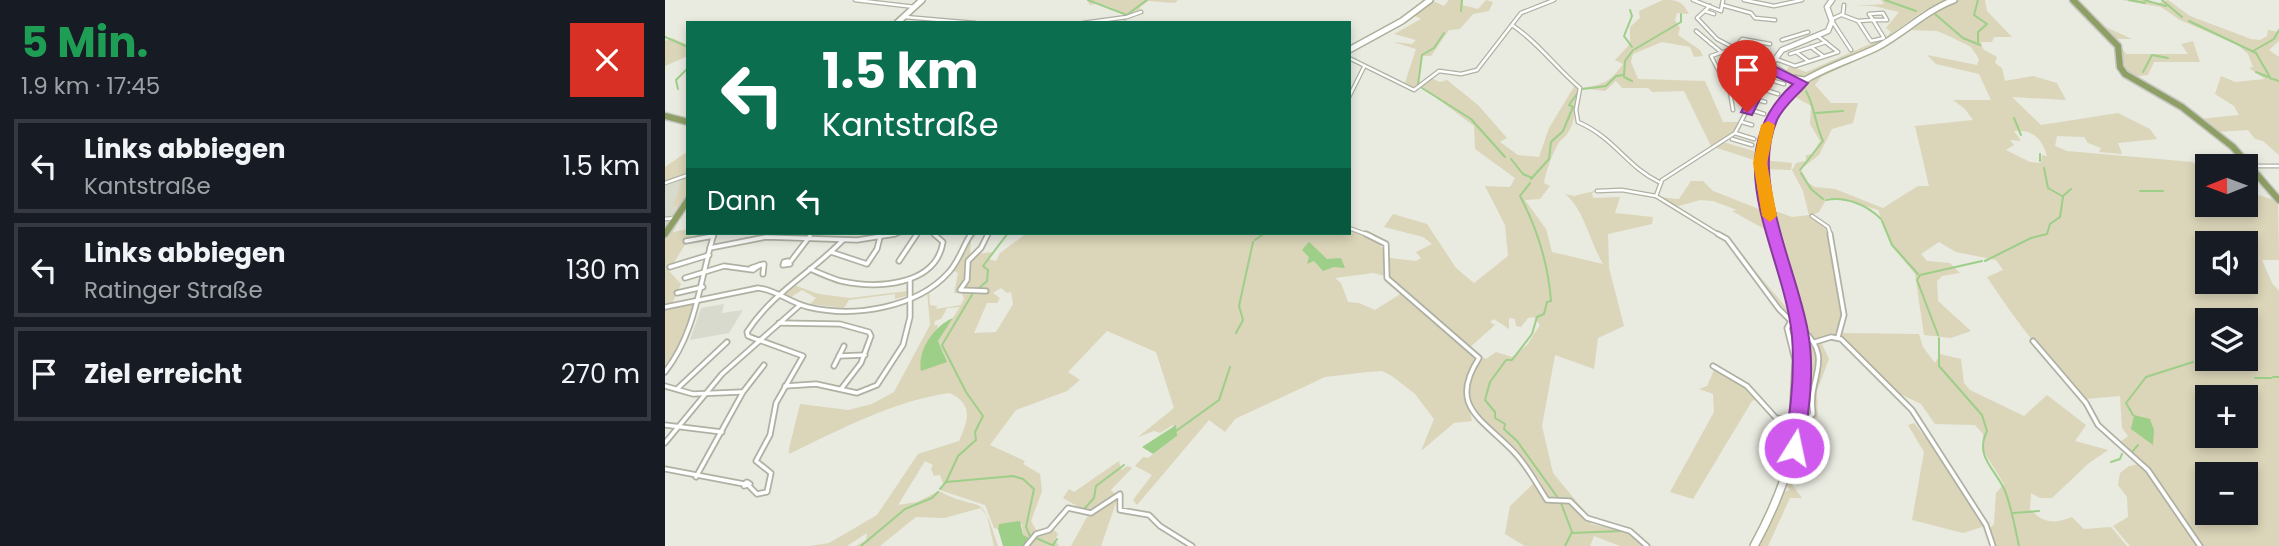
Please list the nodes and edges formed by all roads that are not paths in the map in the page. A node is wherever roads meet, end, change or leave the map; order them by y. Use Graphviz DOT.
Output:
graph roads {
  1 [pos="855,0"];
  2 [pos="922,0"];
  3 [pos="1430,0"];
  4 [pos="1554,0"];
  5 [pos="1746,0"];
  6 [pos="1802,0"];
  7 [pos="1832,0"];
  8 [pos="1954,0"];
  9 [pos="2073,0"];
  10 [pos="1695,1"];
  11 [pos="1723,2"];
  12 [pos="1844,5"];
  13 [pos="1710,6"];
  14 [pos="916,7"];
  15 [pos="1689,8"];
  16 [pos="1706,11"];
  17 [pos="1141,12"];
  18 [pos="1714,14"];
  19 [pos="1842,15"];
  20 [pos="905,17"];
  21 [pos="1775,20"];
  22 [pos="1832,20"];
  23 [pos="1873,20"];
  24 [pos="900,21"];
  25 [pos="952,21"];
  26 [pos="1092,21"];
  27 [pos="1858,21"];
  28 [pos="1512,25"];
  29 [pos="1696,31"];
  30 [pos="1808,32"];
  31 [pos="1796,36"];
  32 [pos="1819,37"];
  33 [pos="1782,40"];
  34 [pos="1804,42"];
  35 [pos="1826,42"];
  36 [pos="1770,44"];
  37 [pos="1811,47"];
  38 [pos="1735,48"];
  39 [pos="1351,49"];
  40 [pos="1851,50"];
  41 [pos="1796,52"];
  42 [pos="1722,54"];
  43 [pos="1790,54"];
  44 [pos="1823,56"];
  45 [pos="1351,59"];
  46 [pos="1808,61"];
  47 [pos="1762,63"];
  48 [pos="1771,65"];
  49 [pos="1364,67"];
  50 [pos="1764,78"];
  51 [pos="1792,78"];
  52 [pos="1804,82"];
  53 [pos="1784,84"];
  54 [pos="1759,88"];
  55 [pos="1351,93"];
  56 [pos="1778,94"];
  57 [pos="1731,95"];
  58 [pos="1754,99"];
  59 [pos="1765,102"];
  60 [pos="1733,110"];
  61 [pos="1748,110"];
  62 [pos="1764,114"];
  63 [pos="665,116"];
  64 [pos="686,121"];
  65 [pos="1742,122"];
  66 [pos="1752,125"];
  67 [pos="1733,136"];
  68 [pos="1754,139"];
  69 [pos="1752,145"];
  70 [pos="2238,154"];
  71 [pos="2258,166"];
  72 [pos="2279,166"];
  73 [pos="2258,174"];
  74 [pos="686,176"];
  75 [pos="665,183"];
  76 [pos="1659,183"];
  77 [pos="1597,191"];
  78 [pos="1656,196"];
  79 [pos="2279,200"];
  80 [pos="686,203"];
  81 [pos="1812,216"];
  82 [pos="675,218"];
  83 [pos="665,219"];
  84 [pos="1351,229"];
  85 [pos="665,234"];
  86 [pos="710,235"];
  87 [pos="713,235"];
  88 [pos="890,235"];
  89 [pos="917,235"];
  90 [pos="935,235"];
  91 [pos="970,235"];
  92 [pos="987,235"];
  93 [pos="810,236"];
  94 [pos="880,237"];
  95 [pos="843,240"];
  96 [pos="686,242"];
  97 [pos="710,248"];
  98 [pos="831,252"];
  99 [pos="709,255"];
  100 [pos="791,261"];
  101 [pos="898,261"];
  102 [pos="867,264"];
  103 [pos="670,267"];
  104 [pos="810,269"];
  105 [pos="863,269"];
  106 [pos="706,270"];
  107 [pos="763,274"];
  108 [pos="685,278"];
  109 [pos="910,279"];
  110 [pos="703,287"];
  111 [pos="986,291"];
  112 [pos="777,292"];
  113 [pos="677,293"];
  114 [pos="911,297"];
  115 [pos="701,298"];
  116 [pos="800,304"];
  117 [pos="665,307"];
  118 [pos="779,323"];
  119 [pos="1803,330"];
  120 [pos="1838,337"];
  121 [pos="759,340"];
  122 [pos="2033,341"];
  123 [pos="727,342"];
  124 [pos="1815,342"];
  125 [pos="844,346"];
  126 [pos="865,355"];
  127 [pos="839,356"];
  128 [pos="764,365"];
  129 [pos="834,366"];
  130 [pos="1713,366"];
  131 [pos="665,372"];
  132 [pos="665,386"];
  133 [pos="785,386"];
  134 [pos="678,388"];
  135 [pos="841,389"];
  136 [pos="743,392"];
  137 [pos="702,395"];
  138 [pos="1800,416"];
  139 [pos="665,425"];
  140 [pos="677,428"];
  141 [pos="722,432"];
  142 [pos="665,443"];
  143 [pos="665,469"];
  144 [pos="696,477"];
  145 [pos="1026,546"];
  146 [pos="1192,546"];
  147 [pos="1647,546"];
  148 [pos="1754,546"];
  149 [pos="1993,546"];
  150 [pos="2200,546"];
  1 -- 14 [label="street"];
  2 -- 14 [label="main road"];
  3 -- 39 [label="main road"];
  4 -- 28 [label="street"];
  5 -- 6 [label="street"];
  7 -- 22 [label="street"];
  8 -- 52 [label="main road"];
  9 -- 70 [label="main road"];
  10 -- 13 [label="street"];
  10 -- 15 [label="street"];
  11 -- 13 [label="street"];
  11 -- 21 [label="street"];
  12 -- 19 [label="street"];
  13 -- 16 [label="street"];
  14 -- 20 [label="main road"];
  16 -- 18 [label="street"];
  16 -- 38 [label="street"];
  17 -- 26 [label="street"];
  19 -- 22 [label="street"];
  19 -- 27 [label="street"];
  20 -- 24 [label="main road"];
  20 -- 25 [label="street"];
  22 -- 32 [label="street"];
  22 -- 40 [label="street"];
  23 -- 23 [label="street"];
  23 -- 27 [label="street"];
  23 -- 27 [label="street"];
  28 -- 49 [label="street"];
  28 -- 76 [label="street"];
  29 -- 42 [label="street"];
  30 -- 31 [label="street"];
  31 -- 33 [label="street"];
  31 -- 34 [label="street"];
  32 -- 34 [label="street"];
  32 -- 35 [label="street"];
  34 -- 48 [label="street"];
  35 -- 37 [label="street"];
  35 -- 44 [label="street"];
  36 -- 38 [label="street"];
  37 -- 41 [label="street"];
  37 -- 44 [label="street"];
  38 -- 42 [label="street"];
  38 -- 47 [label="street"];
  41 -- 43 [label="street"];
  41 -- 46 [label="street"];
  42 -- 57 [label="street"];
  42 -- 57 [label="street"];
  44 -- 46 [label="street"];
  45 -- 49 [label="street"];
  46 -- 48 [label="street"];
  47 -- 48 [label="street"];
  48 -- 50 [label="street"];
  48 -- 51 [label="street"];
  49 -- 55 [label="street"];
  50 -- 53 [label="street"];
  50 -- 54 [label="street"];
  51 -- 52 [label="main road"];
  52 -- 138 [label="main road"];
  54 -- 56 [label="street"];
  54 -- 58 [label="street"];
  57 -- 60 [label="street"];
  58 -- 59 [label="street"];
  58 -- 61 [label="street"];
  61 -- 62 [label="street"];
  61 -- 65 [label="street"];
  63 -- 64 [label="main road"];
  65 -- 66 [label="street"];
  65 -- 67 [label="street"];
  67 -- 68 [label="street"];
  67 -- 69 [label="street"];
  67 -- 76 [label="street"];
  71 -- 72 [label="street"];
  73 -- 79 [label="main road"];
  74 -- 75 [label="street"];
  76 -- 78 [label="street"];
  77 -- 78 [label="street"];
  78 -- 130 [label="street"];
  80 -- 82 [label="main road"];
  81 -- 120 [label="street"];
  82 -- 83 [label="street"];
  82 -- 85 [label="main road"];
  84 -- 147 [label="street"];
  86 -- 96 [label="street"];
  87 -- 97 [label="street"];
  88 -- 94 [label="street"];
  89 -- 101 [label="street"];
  90 -- 109 [label="street"];
  91 -- 114 [label="street"];
  92 -- 111 [label="street"];
  93 -- 95 [label="street"];
  93 -- 97 [label="street"];
  93 -- 100 [label="street"];
  94 -- 95 [label="street"];
  94 -- 102 [label="street"];
  95 -- 98 [label="street"];
  97 -- 99 [label="street"];
  98 -- 102 [label="street"];
  98 -- 104 [label="street"];
  99 -- 103 [label="street"];
  99 -- 106 [label="street"];
  102 -- 105 [label="street"];
  104 -- 109 [label="street"];
  104 -- 112 [label="street"];
  106 -- 107 [label="street"];
  106 -- 108 [label="street"];
  106 -- 110 [label="street"];
  109 -- 114 [label="street"];
  110 -- 113 [label="street"];
  110 -- 115 [label="street"];
  112 -- 115 [label="street"];
  112 -- 116 [label="street"];
  112 -- 121 [label="street"];
  114 -- 116 [label="street"];
  114 -- 135 [label="street"];
  115 -- 117 [label="street"];
  115 -- 131 [label="street"];
  116 -- 118 [label="street"];
  118 -- 121 [label="street"];
  118 -- 126 [label="street"];
  119 -- 124 [label="street"];
  120 -- 124 [label="street"];
  120 -- 149 [label="street"];
  121 -- 133 [label="street"];
  121 -- 137 [label="street"];
  122 -- 150 [label="street"];
  123 -- 134 [label="street"];
  124 -- 138 [label="street"];
  125 -- 127 [label="street"];
  126 -- 127 [label="street"];
  126 -- 135 [label="street"];
  127 -- 129 [label="street"];
  128 -- 136 [label="street"];
  132 -- 134 [label="street"];
  133 -- 135 [label="street"];
  133 -- 144 [label="street"];
  134 -- 137 [label="street"];
  136 -- 137 [label="street"];
  136 -- 141 [label="street"];
  137 -- 140 [label="street"];
  138 -- 148 [label="main road"];
  139 -- 140 [label="street"];
  140 -- 141 [label="street"];
  140 -- 142 [label="street"];
  141 -- 144 [label="street"];
  143 -- 144 [label="street"];
  145 -- 146 [label="street"];
}
